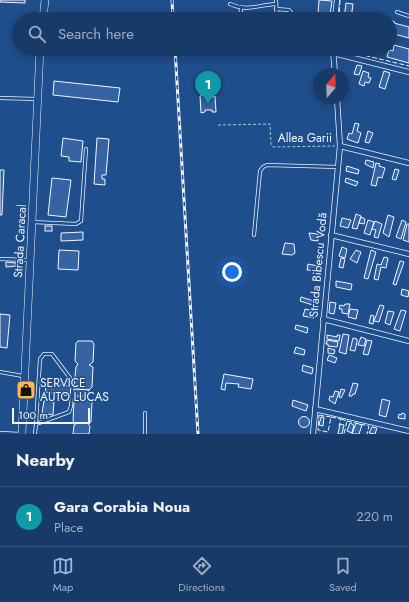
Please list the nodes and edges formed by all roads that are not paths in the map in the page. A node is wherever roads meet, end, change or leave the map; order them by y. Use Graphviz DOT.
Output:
graph roads {
  1 [pos="45,0"];
  2 [pos="276,0"];
  3 [pos="337,0"];
  4 [pos="230,4"];
  5 [pos="276,4"];
  6 [pos="242,9"];
  7 [pos="276,9"];
  8 [pos="43,12"];
  9 [pos="241,12"];
  10 [pos="291,12"];
  11 [pos="336,12"];
  12 [pos="397,12"];
  13 [pos="409,16"];
  14 [pos="40,56"];
  15 [pos="333,56"];
  16 [pos="351,56"];
  17 [pos="334,68"];
  18 [pos="409,72"];
  19 [pos="0,98"];
  20 [pos="38,99"];
  21 [pos="337,104"];
  22 [pos="340,146"];
  23 [pos="86,149"];
  24 [pos="409,163"];
  25 [pos="338,167"];
  26 [pos="32,222"];
  27 [pos="254,235"];
  28 [pos="331,235"];
  29 [pos="409,254"];
  30 [pos="0,259"];
  31 [pos="29,260"];
  32 [pos="323,320"];
  33 [pos="409,341"];
  34 [pos="0,372"];
  35 [pos="25,377"];
  36 [pos="315,409"];
  37 [pos="145,413"];
  38 [pos="36,424"];
  39 [pos="409,431"];
  40 [pos="0,433"];
  41 [pos="22,434"];
  42 [pos="36,434"];
  43 [pos="145,434"];
  44 [pos="312,434"];
  1 -- 8 [label="main road"];
  2 -- 5 [label="lane"];
  3 -- 11 [label="street"];
  4 -- 6 [label="lane"];
  5 -- 6 [label="lane"];
  5 -- 7 [label="lane"];
  6 -- 9 [label="lane"];
  7 -- 10 [label="lane"];
  12 -- 13 [label="lane"];
  14 -- 20 [label="main road, Strada Caracal"];
  15 -- 17 [label="street"];
  16 -- 18 [label="street"];
  19 -- 20 [label="lane"];
  20 -- 26 [label="main road, Strada Caracal"];
  21 -- 22 [label="street, Strada Bibescu Vodă"];
  22 -- 24 [label="street"];
  22 -- 25 [label="street, Strada Bibescu Vodă"];
  23 -- 26 [label="lane"];
  25 -- 27 [label="lane"];
  25 -- 28 [label="street, Strada Bibescu Vodă"];
  26 -- 31 [label="main road, Strada Caracal"];
  28 -- 29 [label="street"];
  28 -- 32 [label="street, Strada Bibescu Vodă"];
  30 -- 31 [label="lane"];
  31 -- 35 [label="main road, Strada Caracal"];
  32 -- 33 [label="street"];
  32 -- 36 [label="street, Strada Bibescu Vodă"];
  34 -- 35 [label="lane"];
  35 -- 41 [label="main road, Strada Caracal"];
  36 -- 39 [label="street"];
  36 -- 44 [label="street, Strada Bibescu Vodă"];
  37 -- 43 [label="lane"];
  38 -- 38 [label="lane"];
  38 -- 42 [label="lane"];
  40 -- 41 [label="lane"];
}
